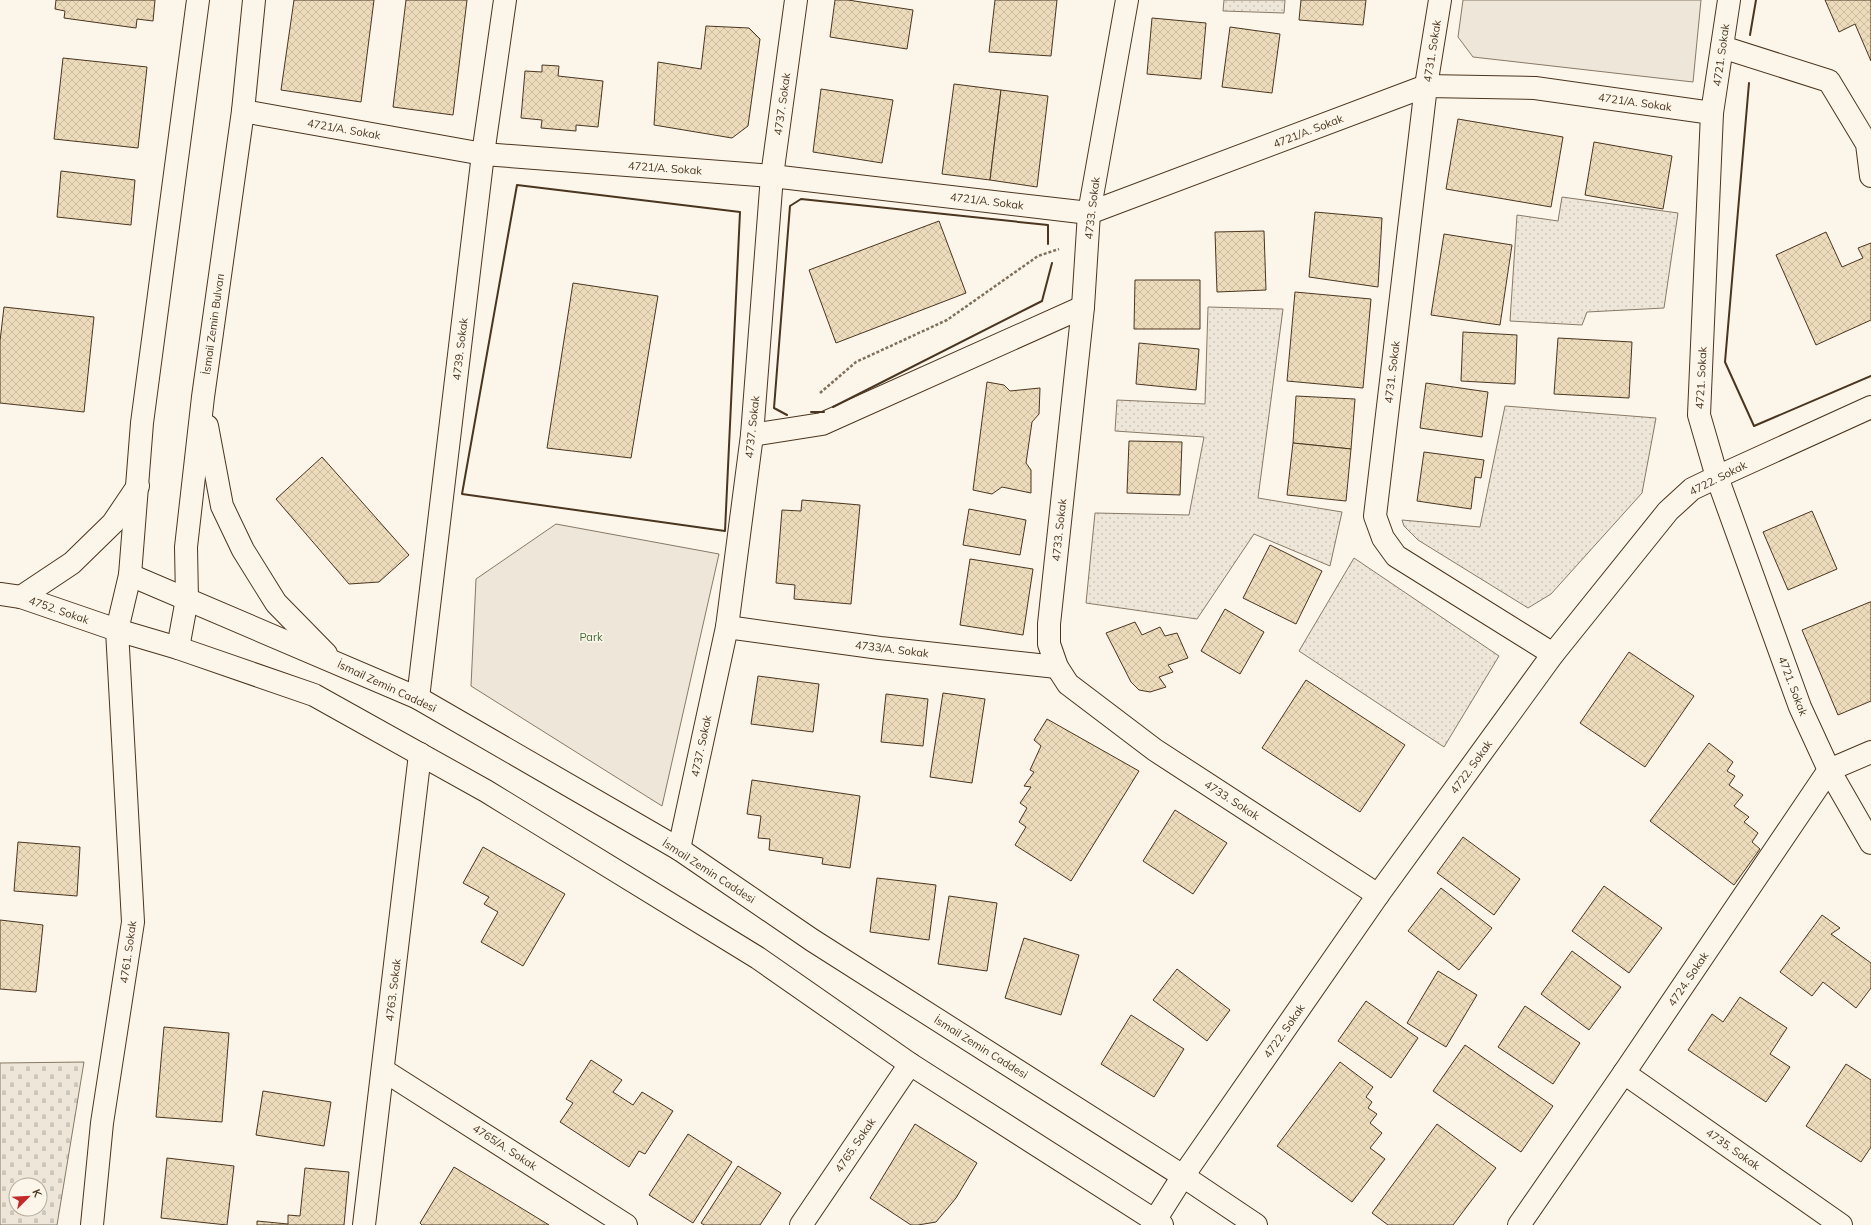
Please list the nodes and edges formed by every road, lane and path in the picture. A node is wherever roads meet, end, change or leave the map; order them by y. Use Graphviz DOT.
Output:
graph roads {
  1 [pos="198,0"];
  2 [pos="254,0"];
  3 [pos="505,0"];
  4 [pos="796,0"];
  5 [pos="1127,0"];
  6 [pos="1440,0"];
  7 [pos="1729,0"];
  8 [pos="1722,47"];
  9 [pos="1426,86"];
  10 [pos="243,111"];
  11 [pos="1712,113"];
  12 [pos="483,154"];
  13 [pos="772,176"];
  14 [pos="1871,176"];
  15 [pos="1090,213"];
  16 [pos="1088,238"];
  17 [pos="1083,307"];
  18 [pos="203,397"];
  19 [pos="815,398"];
  20 [pos="1871,407"];
  21 [pos="752,435"];
  22 [pos="1717,476"];
  23 [pos="138,486"];
  24 [pos="130,575"];
  25 [pos="0,594"];
  26 [pos="21,597"];
  27 [pos="187,599"];
  28 [pos="727,627"];
  29 [pos="117,630"];
  30 [pos="178,648"];
  31 [pos="1553,654"];
  32 [pos="333,662"];
  33 [pos="1057,667"];
  34 [pos="418,698"];
  35 [pos="1871,752"];
  36 [pos="420,754"];
  37 [pos="1829,770"];
  38 [pos="1871,843"];
  39 [pos="679,849"];
  40 [pos="1378,895"];
  41 [pos="910,1064"];
  42 [pos="383,1070"];
  43 [pos="1624,1074"];
  44 [pos="1183,1176"];
  45 [pos="1156,1223"];
  46 [pos="92,1225"];
  47 [pos="364,1225"];
  48 [pos="626,1225"];
  49 [pos="801,1225"];
  50 [pos="1256,1225"];
  51 [pos="1519,1225"];
  52 [pos="1841,1225"];
  1 -- 23 [label="street, 4761. Sokak"];
  2 -- 10 [label="street, İsmail Zemin Bulvarı"];
  3 -- 12 [label="street, 4739. Sokak"];
  4 -- 13 [label="street, 4737. Sokak"];
  5 -- 15 [label="street, 4733. Sokak"];
  6 -- 9 [label="street, 4731. Sokak"];
  7 -- 8 [label="street, 4721. Sokak"];
  8 -- 11 [label="street, 4721. Sokak"];
  8 -- 14 [label="street"];
  9 -- 11 [label="street, 4721/A. Sokak"];
  9 -- 15 [label="street, 4721/A. Sokak"];
  9 -- 31 [label="street, 4731. Sokak"];
  10 -- 12 [label="street, 4721/A. Sokak"];
  10 -- 18 [label="street, İsmail Zemin Bulvarı"];
  11 -- 22 [label="street, 4721. Sokak"];
  12 -- 13 [label="street, 4721/A. Sokak"];
  12 -- 34 [label="street, 4739. Sokak"];
  13 -- 15 [label="street, 4721/A. Sokak"];
  13 -- 21 [label="street, 4737. Sokak"];
  15 -- 16 [label="street, 4733. Sokak"];
  16 -- 17 [label="street, 4733. Sokak"];
  16 -- 19 [label="path"];
  17 -- 21 [label="street"];
  17 -- 33 [label="street, 4733. Sokak"];
  18 -- 27 [label="street, İsmail Zemin Bulvarı"];
  18 -- 32 [label="street"];
  20 -- 22 [label="street, 4722. Sokak"];
  21 -- 28 [label="street, 4737. Sokak"];
  22 -- 31 [label="street, 4722. Sokak"];
  22 -- 37 [label="street, 4721. Sokak"];
  23 -- 24 [label="street, 4761. Sokak"];
  23 -- 26 [label="street"];
  24 -- 27 [label="street, İsmail Zemin Caddesi"];
  24 -- 29 [label="street, 4761. Sokak"];
  25 -- 26 [label="street, 4752. Sokak"];
  26 -- 29 [label="street, 4752. Sokak"];
  27 -- 30 [label="street, İsmail Zemin Bulvarı"];
  27 -- 32 [label="street, İsmail Zemin Caddesi"];
  28 -- 33 [label="street, 4733/A. Sokak"];
  28 -- 39 [label="street, 4737. Sokak"];
  29 -- 30 [label="street"];
  29 -- 46 [label="street, 4761. Sokak"];
  30 -- 36 [label="street"];
  31 -- 40 [label="street, 4722. Sokak"];
  32 -- 34 [label="street, İsmail Zemin Caddesi"];
  33 -- 40 [label="street, 4733. Sokak"];
  34 -- 39 [label="street, İsmail Zemin Caddesi"];
  35 -- 37 [label="street"];
  36 -- 41 [label="street"];
  36 -- 42 [label="street, 4763. Sokak"];
  37 -- 38 [label="street, 4721. Sokak"];
  37 -- 43 [label="street, 4724. Sokak"];
  39 -- 44 [label="street, İsmail Zemin Caddesi"];
  40 -- 44 [label="street, 4722. Sokak"];
  41 -- 45 [label="street"];
  41 -- 49 [label="street, 4765. Sokak"];
  42 -- 47 [label="street, 4763. Sokak"];
  42 -- 48 [label="street, 4765/A. Sokak"];
  43 -- 51 [label="street, 4724. Sokak"];
  43 -- 52 [label="street, 4735. Sokak"];
  44 -- 45 [label="street, 4722. Sokak"];
  44 -- 50 [label="street, İsmail Zemin Caddesi"];
}
